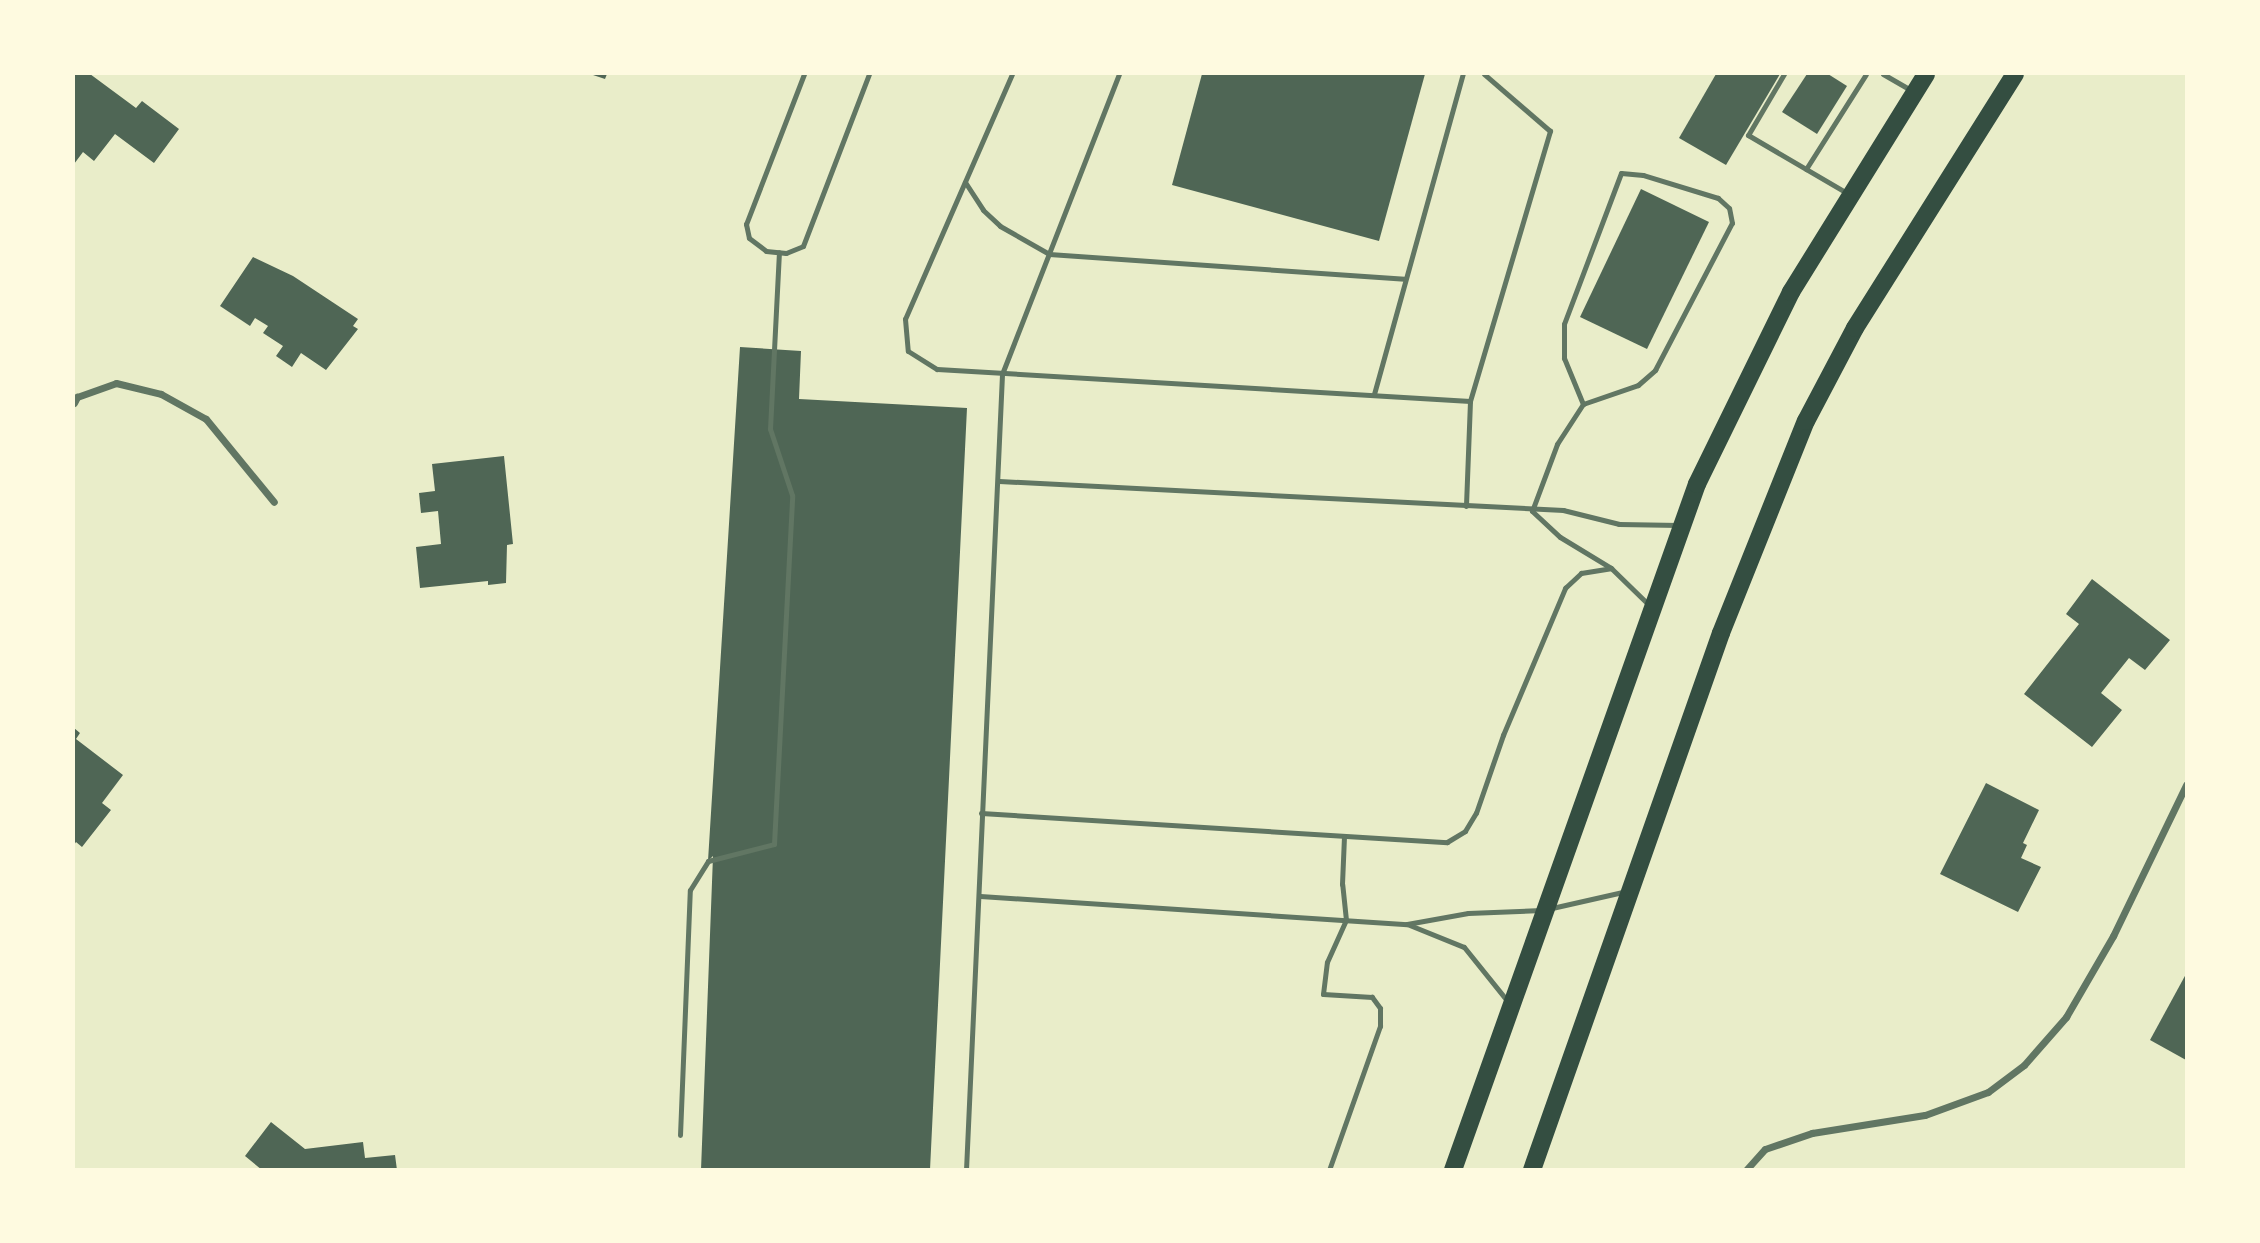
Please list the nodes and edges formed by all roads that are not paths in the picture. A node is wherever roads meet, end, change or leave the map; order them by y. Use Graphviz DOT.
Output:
graph roads {
  1 [pos="804,74"];
  2 [pos="869,74"];
  3 [pos="1012,74"];
  4 [pos="1119,74"];
  5 [pos="1463,74"];
  6 [pos="1484,74"];
  7 [pos="1784,74"];
  8 [pos="1866,74"];
  9 [pos="1883,74"];
  10 [pos="1926,74"];
  11 [pos="2015,74"];
  12 [pos="1914,92"];
  13 [pos="1806,169"];
  14 [pos="965,181"];
  15 [pos="1849,195"];
  16 [pos="779,253"];
  17 [pos="1049,254"];
  18 [pos="1404,279"];
  19 [pos="1002,374"];
  20 [pos="1374,394"];
  21 [pos="1470,401"];
  22 [pos="74,403"];
  23 [pos="1583,404"];
  24 [pos="999,481"];
  25 [pos="274,502"];
  26 [pos="1466,506"];
  27 [pos="1532,511"];
  28 [pos="1681,525"];
  29 [pos="1611,568"];
  30 [pos="1651,608"];
  31 [pos="2186,785"];
  32 [pos="981,813"];
  33 [pos="1345,836"];
  34 [pos="1631,890"];
  35 [pos="980,896"];
  36 [pos="1545,909"];
  37 [pos="1346,920"];
  38 [pos="1407,924"];
  39 [pos="1511,1006"];
  40 [pos="680,1135"];
  41 [pos="966,1170"];
  42 [pos="1329,1170"];
  43 [pos="1453,1170"];
  44 [pos="1532,1170"];
  45 [pos="1746,1170"];
  1 -- 16 [label="lane"];
  2 -- 16 [label="lane"];
  3 -- 14 [label="lane"];
  4 -- 17 [label="lane"];
  5 -- 18 [label="lane"];
  6 -- 21 [label="lane"];
  7 -- 13 [label="lane"];
  8 -- 13 [label="lane"];
  9 -- 12 [label="lane"];
  10 -- 12 [label="main road"];
  11 -- 34 [label="main road"];
  12 -- 15 [label="main road"];
  13 -- 15 [label="lane"];
  14 -- 17 [label="lane"];
  14 -- 19 [label="lane"];
  15 -- 28 [label="main road"];
  16 -- 40 [label="lane"];
  17 -- 18 [label="lane"];
  17 -- 19 [label="lane"];
  18 -- 20 [label="lane"];
  19 -- 20 [label="lane"];
  19 -- 24 [label="lane"];
  20 -- 21 [label="lane"];
  21 -- 26 [label="lane"];
  22 -- 25 [label="street"];
  23 -- 23 [label="lane"];
  23 -- 27 [label="lane"];
  24 -- 26 [label="lane"];
  24 -- 32 [label="lane"];
  26 -- 27 [label="lane"];
  27 -- 28 [label="lane"];
  27 -- 29 [label="lane"];
  28 -- 30 [label="main road"];
  29 -- 30 [label="lane"];
  29 -- 33 [label="lane"];
  30 -- 36 [label="main road"];
  31 -- 45 [label="street"];
  32 -- 33 [label="lane"];
  32 -- 35 [label="lane"];
  33 -- 37 [label="lane"];
  34 -- 36 [label="lane"];
  34 -- 44 [label="main road"];
  35 -- 37 [label="lane"];
  35 -- 41 [label="lane"];
  36 -- 38 [label="lane"];
  36 -- 39 [label="main road"];
  37 -- 38 [label="lane"];
  37 -- 42 [label="lane"];
  38 -- 39 [label="lane"];
  39 -- 43 [label="main road"];
}
